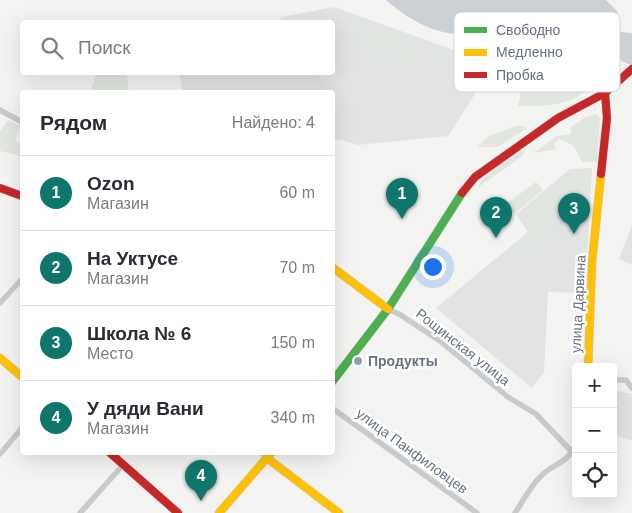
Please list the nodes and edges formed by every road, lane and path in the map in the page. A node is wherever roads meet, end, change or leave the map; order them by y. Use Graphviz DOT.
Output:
graph roads {
  1 [pos="632,69"];
  2 [pos="620,80"];
  3 [pos="605,93"];
  4 [pos="0,110"];
  5 [pos="20,121"];
  6 [pos="0,188"];
  7 [pos="20,195"];
  8 [pos="335,269"];
  9 [pos="20,280"];
  10 [pos="0,303"];
  11 [pos="388,309"];
  12 [pos="0,358"];
  13 [pos="588,363"];
  14 [pos="20,375"];
  15 [pos="335,378"];
  16 [pos="617,380"];
  17 [pos="632,388"];
  18 [pos="335,410"];
  19 [pos="20,430"];
  20 [pos="572,452"];
  21 [pos="0,454"];
  22 [pos="112,455"];
  23 [pos="270,455"];
  24 [pos="123,465"];
  25 [pos="80,513"];
  26 [pos="178,513"];
  27 [pos="219,513"];
  28 [pos="339,513"];
  29 [pos="477,513"];
  30 [pos="514,513"];
  1 -- 2 [label="street"];
  3 -- 11 [label="street"];
  3 -- 13 [label="street, улица Дарвина"];
  4 -- 5 [label="street"];
  6 -- 7 [label="street"];
  8 -- 11 [label="street, Рощинская улица"];
  9 -- 10 [label="street"];
  11 -- 15 [label="street"];
  11 -- 20 [label="street, Рощинская улица"];
  12 -- 14 [label="street"];
  16 -- 17 [label="street"];
  18 -- 29 [label="street, улица Панфиловцев"];
  19 -- 21 [label="street"];
  20 -- 30 [label="street"];
  22 -- 24 [label="street"];
  23 -- 27 [label="street"];
  23 -- 28 [label="street"];
  24 -- 25 [label="street"];
  24 -- 26 [label="street"];
}
